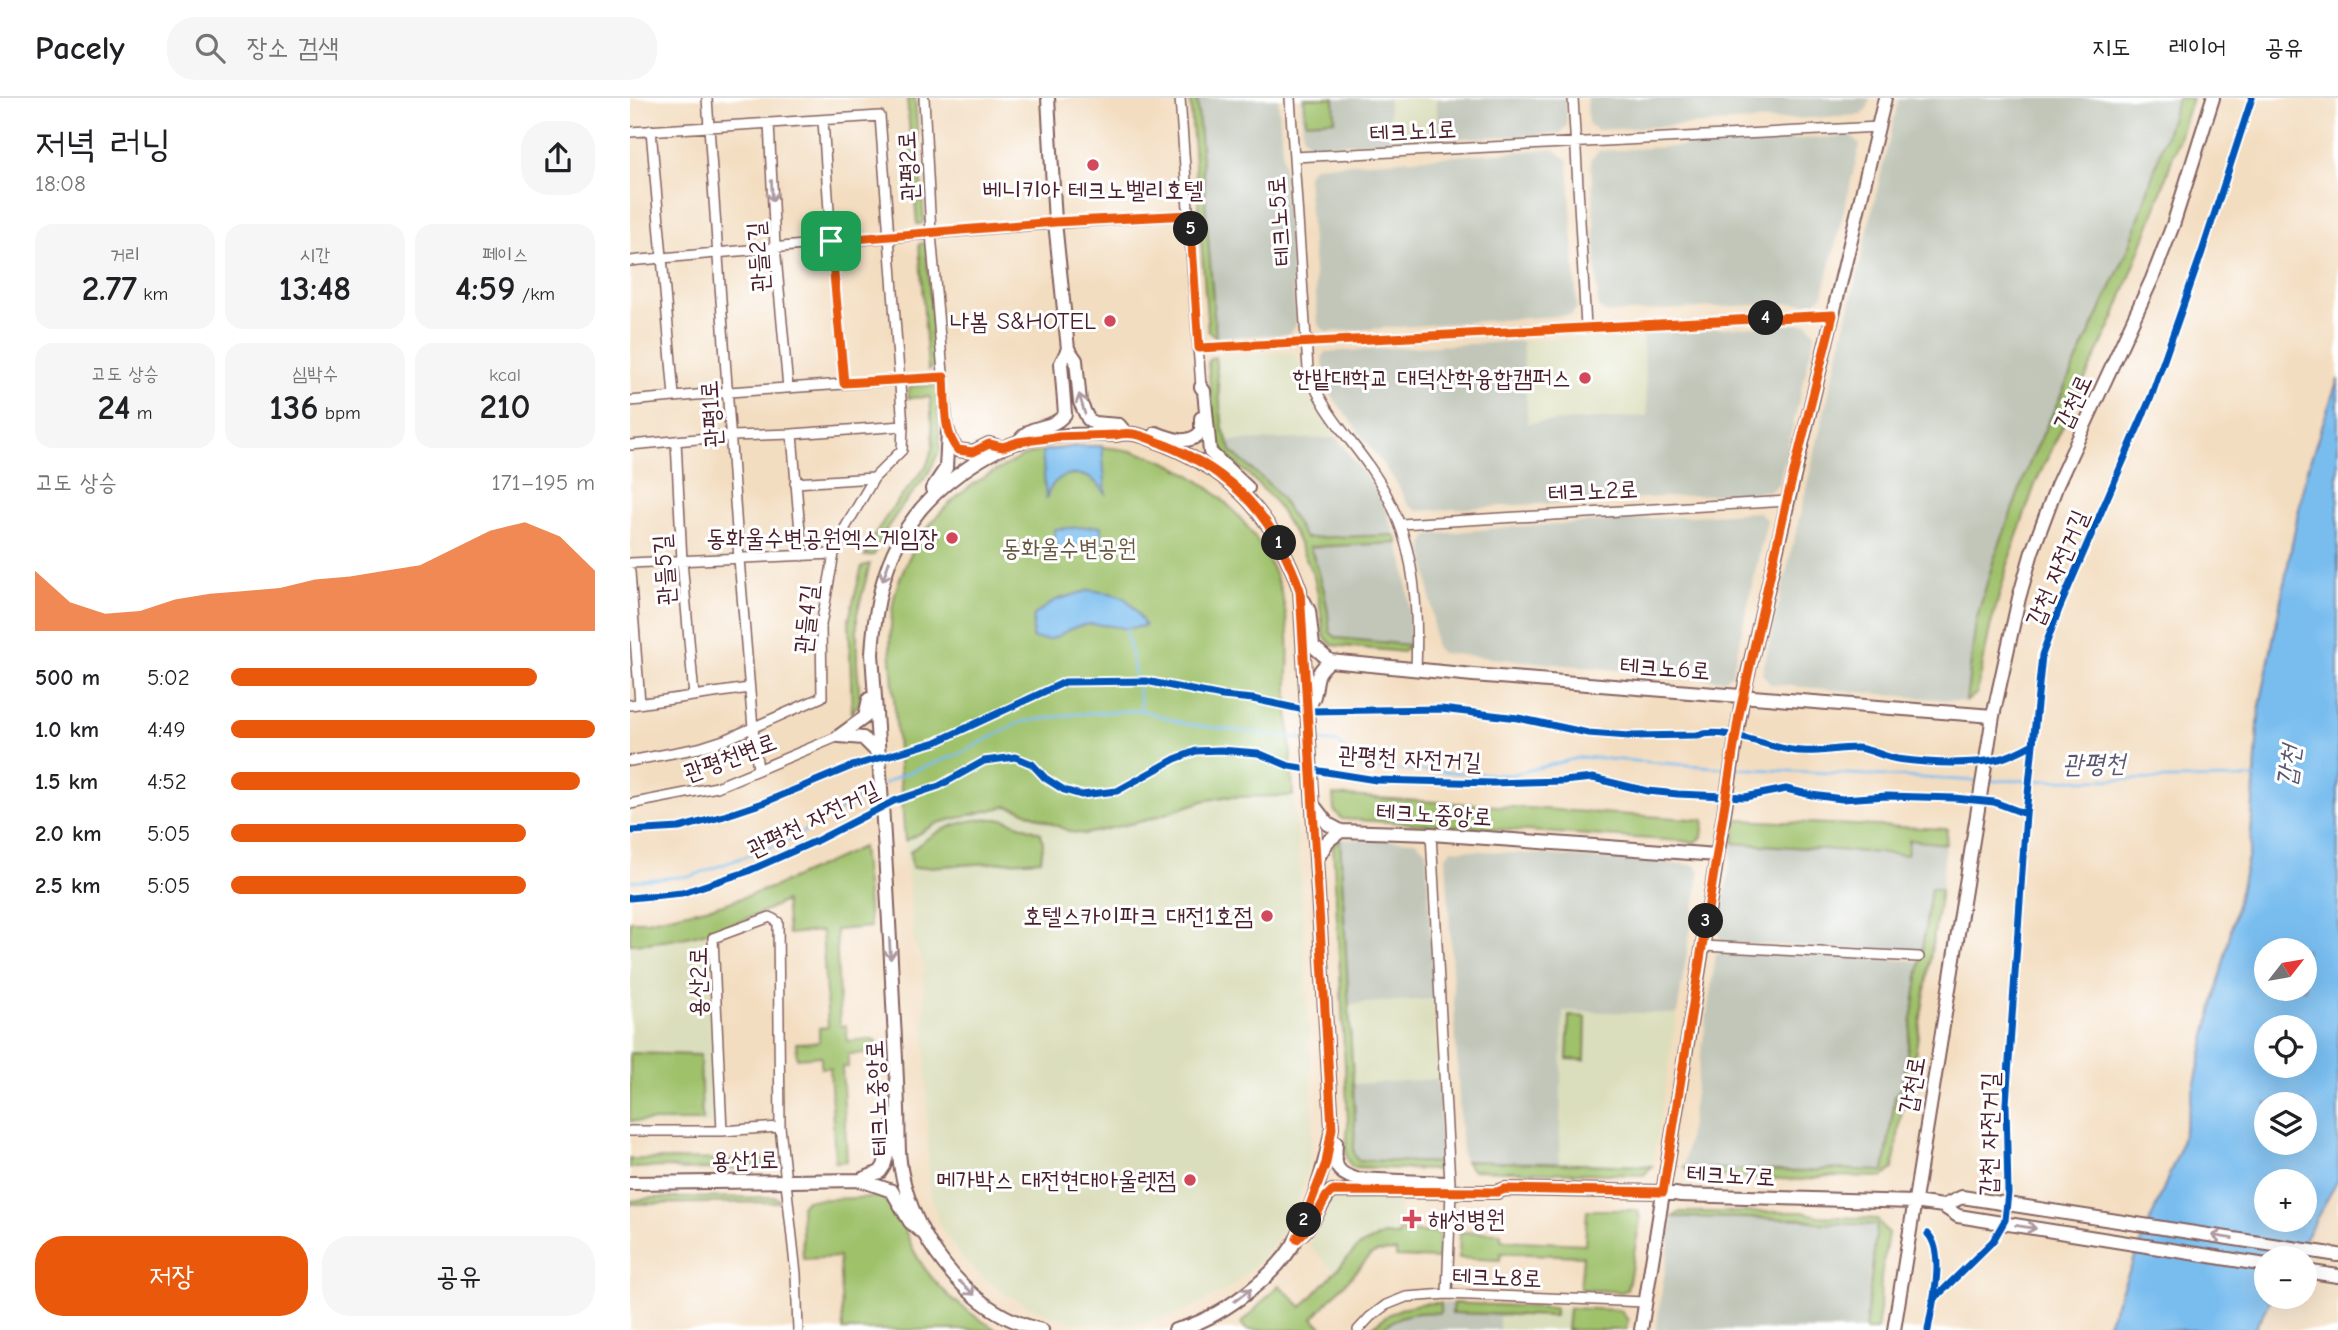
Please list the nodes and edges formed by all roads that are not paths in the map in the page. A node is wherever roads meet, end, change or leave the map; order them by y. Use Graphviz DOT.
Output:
graph roads {
  1 [pos="707,98"];
  2 [pos="924,98"];
  3 [pos="1048,98"];
  4 [pos="1180,98"];
  5 [pos="1290,98"];
  6 [pos="1573,98"];
  7 [pos="1885,98"];
  8 [pos="2213,98"];
  9 [pos="823,120"];
  10 [pos="769,123"];
  11 [pos="709,125"];
  12 [pos="1879,127"];
  13 [pos="652,130"];
  14 [pos="630,132"];
  15 [pos="1576,141"];
  16 [pos="1294,157"];
  17 [pos="1190,215"];
  18 [pos="1055,222"];
  19 [pos="931,233"];
  20 [pos="887,237"];
  21 [pos="831,241"];
  22 [pos="775,246"];
  23 [pos="718,252"];
  24 [pos="661,258"];
  25 [pos="630,261"];
  26 [pos="1833,315"];
  27 [pos="1586,327"];
  28 [pos="1306,342"];
  29 [pos="1199,348"];
  30 [pos="1068,349"];
  31 [pos="944,377"];
  32 [pos="900,381"];
  33 [pos="844,383"];
  34 [pos="1201,387"];
  35 [pos="788,388"];
  36 [pos="729,392"];
  37 [pos="674,396"];
  38 [pos="630,401"];
  39 [pos="903,426"];
  40 [pos="948,431"];
  41 [pos="1125,432"];
  42 [pos="792,434"];
  43 [pos="1140,434"];
  44 [pos="731,436"];
  45 [pos="676,441"];
  46 [pos="1018,442"];
  47 [pos="630,445"];
  48 [pos="1003,447"];
  49 [pos="874,478"];
  50 [pos="795,483"];
  51 [pos="1787,500"];
  52 [pos="920,510"];
  53 [pos="1261,512"];
  54 [pos="1401,524"];
  55 [pos="834,554"];
  56 [pos="802,556"];
  57 [pos="739,559"];
  58 [pos="682,561"];
  59 [pos="630,563"];
  60 [pos="630,572"];
  61 [pos="1300,590"];
  62 [pos="1330,661"];
  63 [pos="1416,670"];
  64 [pos="874,686"];
  65 [pos="749,688"];
  66 [pos="1743,695"];
  67 [pos="694,696"];
  68 [pos="635,704"];
  69 [pos="1306,714"];
  70 [pos="1993,716"];
  71 [pos="753,728"];
  72 [pos="839,736"];
  73 [pos="874,745"];
  74 [pos="630,761"];
  75 [pos="758,770"];
  76 [pos="1313,799"];
  77 [pos="630,804"];
  78 [pos="1341,831"];
  79 [pos="1431,834"];
  80 [pos="1717,855"];
  81 [pos="1317,859"];
  82 [pos="1703,946"];
  83 [pos="1919,957"];
  84 [pos="898,1115"];
  85 [pos="780,1127"];
  86 [pos="1332,1128"];
  87 [pos="630,1131"];
  88 [pos="722,1131"];
  89 [pos="860,1180"];
  90 [pos="786,1181"];
  91 [pos="630,1183"];
  92 [pos="1450,1187"];
  93 [pos="1663,1192"];
  94 [pos="1914,1202"];
  95 [pos="1943,1206"];
  96 [pos="925,1235"];
  97 [pos="1297,1239"];
  98 [pos="2338,1255"];
  99 [pos="2254,1263"];
  100 [pos="2317,1273"];
  101 [pos="2338,1276"];
  102 [pos="1447,1293"];
  103 [pos="1645,1302"];
  104 [pos="1180,1329"];
  105 [pos="798,1330"];
  106 [pos="1042,1330"];
  107 [pos="1358,1330"];
  108 [pos="1641,1330"];
  109 [pos="1894,1330"];
  1 -- 11 [label="street, 관평1로"];
  2 -- 19 [label="street, 관평2로"];
  3 -- 18 [label="main road"];
  4 -- 17 [label="street"];
  5 -- 16 [label="street, 테크노5로"];
  6 -- 15 [label="street"];
  7 -- 12 [label="main road"];
  8 -- 70 [label="main road, 갑천로"];
  9 -- 10 [label="street"];
  9 -- 20 [label="street"];
  9 -- 21 [label="street"];
  10 -- 11 [label="street"];
  10 -- 22 [label="street, 관들2길, one-way"];
  11 -- 13 [label="street"];
  11 -- 23 [label="street, 관평1로"];
  12 -- 15 [label="street, 테크노1로"];
  12 -- 26 [label="main road"];
  13 -- 14 [label="street"];
  13 -- 24 [label="street"];
  15 -- 16 [label="street, 테크노1로"];
  15 -- 27 [label="street"];
  16 -- 28 [label="street, 테크노5로"];
  17 -- 18 [label="street"];
  17 -- 29 [label="street"];
  18 -- 19 [label="street"];
  18 -- 30 [label="main road"];
  19 -- 20 [label="street"];
  19 -- 31 [label="street"];
  20 -- 21 [label="street"];
  20 -- 32 [label="street"];
  21 -- 22 [label="street"];
  21 -- 33 [label="street"];
  22 -- 23 [label="street"];
  22 -- 35 [label="street, 관들2길"];
  23 -- 24 [label="street"];
  23 -- 36 [label="street, 관평1로"];
  24 -- 25 [label="street"];
  24 -- 37 [label="street"];
  26 -- 27 [label="street"];
  26 -- 51 [label="main road"];
  27 -- 28 [label="street"];
  28 -- 29 [label="street"];
  28 -- 54 [label="street"];
  29 -- 34 [label="street"];
  41 -- 30 [label="main road, one-way"];
  30 -- 46 [label="main road"];
  31 -- 32 [label="street"];
  31 -- 40 [label="street"];
  32 -- 33 [label="street"];
  32 -- 39 [label="street, 관들4길"];
  33 -- 35 [label="street"];
  34 -- 43 [label="main road"];
  34 -- 53 [label="main road"];
  35 -- 36 [label="street"];
  36 -- 37 [label="street"];
  36 -- 44 [label="street, 관평1로"];
  37 -- 38 [label="street"];
  39 -- 42 [label="street"];
  39 -- 49 [label="street, 관들4길"];
  40 -- 48 [label="main road"];
  40 -- 52 [label="main road"];
  41 -- 43 [label="main road"];
  41 -- 46 [label="main road"];
  42 -- 44 [label="street"];
  42 -- 50 [label="street, 관들4길"];
  43 -- 53 [label="main road"];
  44 -- 45 [label="street"];
  44 -- 57 [label="street, 관평1로"];
  45 -- 47 [label="street"];
  45 -- 58 [label="street, 관들5길"];
  46 -- 48 [label="main road"];
  48 -- 52 [label="main road"];
  49 -- 50 [label="street"];
  49 -- 55 [label="street, 관들4길"];
  50 -- 56 [label="street, 관들4길"];
  51 -- 54 [label="street, 테크노2로"];
  51 -- 66 [label="main road"];
  52 -- 64 [label="main road, one-way"];
  53 -- 61 [label="main road"];
  54 -- 63 [label="street"];
  55 -- 56 [label="street"];
  55 -- 71 [label="street, 관들4길"];
  56 -- 57 [label="street"];
  57 -- 58 [label="street"];
  57 -- 65 [label="street, 관평1로"];
  58 -- 59 [label="street"];
  58 -- 67 [label="street, 관들5길"];
  60 -- 68 [label="street, 관들5길"];
  61 -- 62 [label="main road"];
  61 -- 69 [label="main road"];
  62 -- 63 [label="main road, 테크노6로"];
  62 -- 69 [label="main road"];
  63 -- 66 [label="main road, 테크노6로"];
  64 -- 72 [label="main road"];
  64 -- 73 [label="main road"];
  65 -- 67 [label="street, 관들5길"];
  65 -- 71 [label="street, 관평1로"];
  66 -- 70 [label="main road, 테크노6로"];
  66 -- 80 [label="main road"];
  67 -- 68 [label="street, 관들5길"];
  69 -- 76 [label="main road"];
  70 -- 94 [label="main road, 갑천로"];
  71 -- 74 [label="street"];
  71 -- 75 [label="street, 관평1로"];
  72 -- 73 [label="main road"];
  72 -- 75 [label="street, 관평천변로"];
  73 -- 84 [label="main road, 테크노중앙로, one-way"];
  75 -- 77 [label="street, 관평천변로"];
  76 -- 78 [label="main road"];
  76 -- 81 [label="main road"];
  78 -- 79 [label="main road, 테크노중앙로"];
  78 -- 81 [label="main road"];
  79 -- 80 [label="main road, 테크노중앙로"];
  79 -- 92 [label="street"];
  80 -- 82 [label="main road"];
  81 -- 86 [label="main road"];
  82 -- 83 [label="street"];
  82 -- 93 [label="main road"];
  84 -- 89 [label="main road"];
  84 -- 96 [label="main road, 테크노중앙로"];
  85 -- 88 [label="street"];
  85 -- 88 [label="street, 용산2로"];
  85 -- 90 [label="street, 용산2로"];
  86 -- 92 [label="main road, 테크노7로"];
  86 -- 97 [label="main road"];
  87 -- 88 [label="street"];
  89 -- 90 [label="main road, 용산1로"];
  89 -- 96 [label="main road"];
  90 -- 91 [label="main road, 용산1로"];
  90 -- 105 [label="street, 용산2로"];
  92 -- 93 [label="main road, 테크노7로"];
  92 -- 97 [label="main road, 테크노7로"];
  92 -- 102 [label="street"];
  93 -- 94 [label="main road, 테크노7로"];
  93 -- 103 [label="main road"];
  94 -- 95 [label="main road, 테크노7로"];
  94 -- 109 [label="main road, 갑천로"];
  98 -- 95 [label="main road, one-way"];
  95 -- 99 [label="main road, one-way"];
  96 -- 106 [label="main road, 테크노중앙로, one-way"];
  104 -- 97 [label="main road, one-way"];
  100 -- 101 [label="main road"];
  102 -- 103 [label="street, 테크노8로"];
  102 -- 107 [label="street, 테크노8로"];
  103 -- 108 [label="main road"];
}
